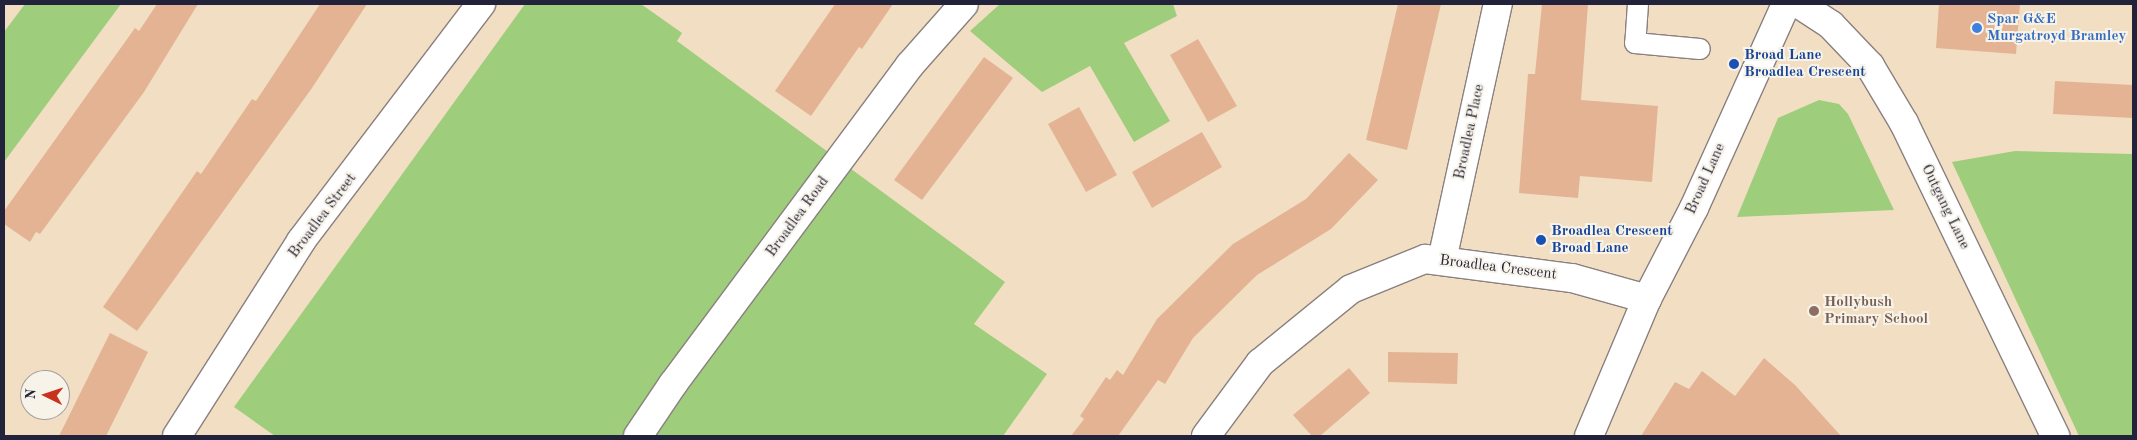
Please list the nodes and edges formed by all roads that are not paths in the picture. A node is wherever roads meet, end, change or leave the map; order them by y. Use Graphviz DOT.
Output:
graph roads {
  1 [pos="481,4"];
  2 [pos="964,4"];
  3 [pos="1498,4"];
  4 [pos="1638,4"];
  5 [pos="1786,4"];
  6 [pos="1799,4"];
  7 [pos="1700,48"];
  8 [pos="1442,260"];
  9 [pos="1647,299"];
  10 [pos="177,436"];
  11 [pos="638,436"];
  12 [pos="1206,436"];
  13 [pos="1588,436"];
  14 [pos="2055,436"];
  1 -- 10 [label="street, Broadlea Street"];
  2 -- 11 [label="street, Broadlea Road"];
  3 -- 8 [label="street, Broadlea Place"];
  4 -- 7 [label="lane"];
  5 -- 9 [label="street, Broad Lane"];
  6 -- 14 [label="street, Outgang Lane"];
  8 -- 9 [label="street, Broadlea Crescent"];
  8 -- 12 [label="street, Broadlea Crescent"];
  9 -- 13 [label="street, Broad Lane"];
}
